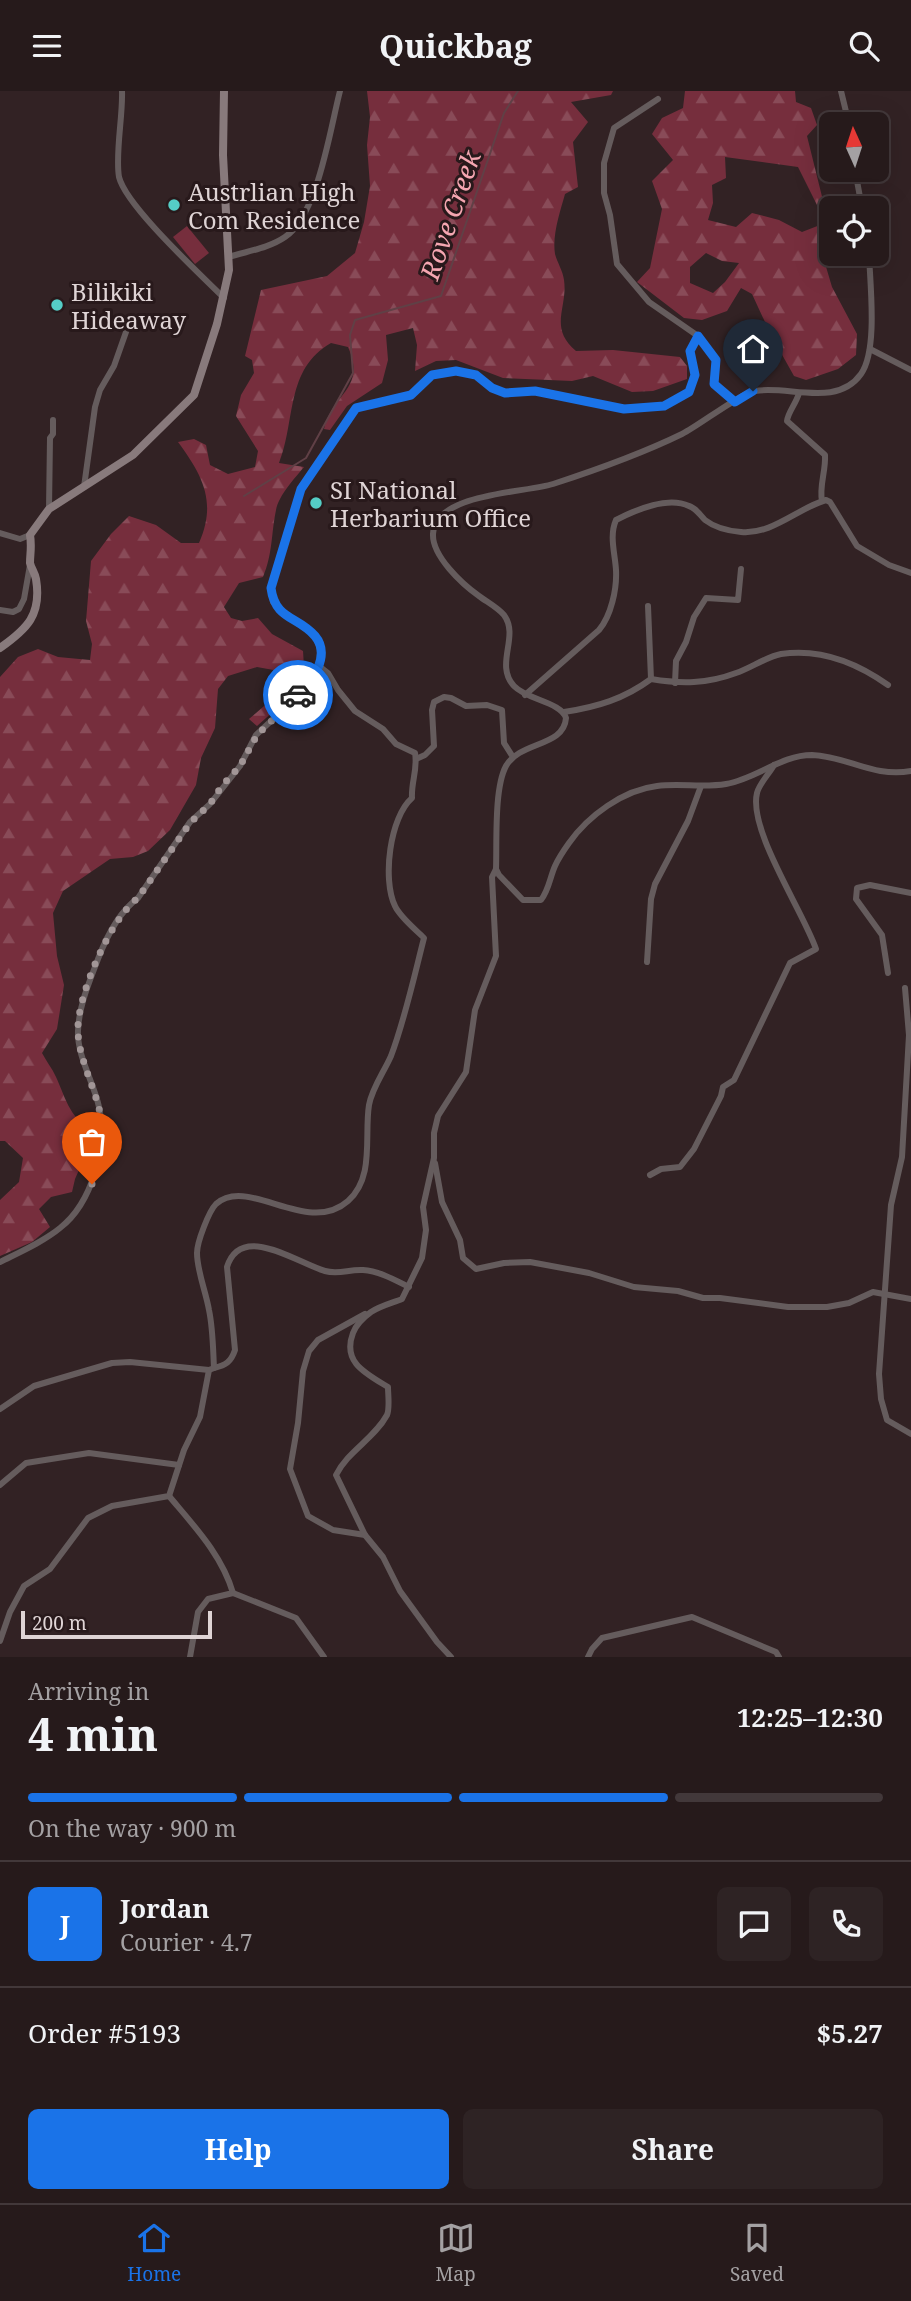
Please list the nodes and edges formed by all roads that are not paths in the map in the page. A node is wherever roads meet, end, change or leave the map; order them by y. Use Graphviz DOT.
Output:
graph roads {
  1 [pos="122,91"];
  2 [pos="224,91"];
  3 [pos="340,91"];
  4 [pos="841,91"];
  5 [pos="658,99"];
  6 [pos="846,112"];
  7 [pos="229,257"];
  8 [pos="869,266"];
  9 [pos="224,298"];
  10 [pos="126,332"];
  11 [pos="698,336"];
  12 [pos="870,349"];
  13 [pos="911,370"];
  14 [pos="799,393"];
  15 [pos="735,402"];
  16 [pos="53,421"];
  17 [pos="84,487"];
  18 [pos="822,501"];
  19 [pos="49,509"];
  20 [pos="0,533"];
  21 [pos="30,535"];
  22 [pos="30,565"];
  23 [pos="741,569"];
  24 [pos="911,573"];
  25 [pos="648,606"];
  26 [pos="0,610"];
  27 [pos="0,648"];
  28 [pos="319,666"];
  29 [pos="651,679"];
  30 [pos="675,683"];
  31 [pos="888,685"];
  32 [pos="525,695"];
  33 [pos="564,712"];
  34 [pos="513,757"];
  35 [pos="416,759"];
  36 [pos="774,765"];
  37 [pos="911,771"];
  38 [pos="701,786"];
  39 [pos="496,869"];
  40 [pos="911,893"];
  41 [pos="648,962"];
  42 [pos="888,973"];
  43 [pos="905,988"];
  44 [pos="433,1158"];
  45 [pos="650,1175"];
  46 [pos="0,1262"];
  47 [pos="409,1287"];
  48 [pos="884,1294"];
  49 [pos="911,1300"];
  50 [pos="371,1312"];
  51 [pos="211,1369"];
  52 [pos="0,1409"];
  53 [pos="911,1434"];
  54 [pos="179,1465"];
  55 [pos="0,1485"];
  56 [pos="169,1496"];
  57 [pos="365,1535"];
  58 [pos="233,1593"];
  59 [pos="0,1641"];
  60 [pos="768,1648"];
  61 [pos="190,1657"];
  62 [pos="324,1657"];
  63 [pos="451,1657"];
  64 [pos="588,1657"];
  65 [pos="767,1657"];
  66 [pos="779,1657"];
  1 -- 9 [label="street"];
  2 -- 7 [label="street"];
  3 -- 7 [label="street"];
  4 -- 6 [label="street"];
  5 -- 11 [label="street"];
  7 -- 9 [label="street"];
  8 -- 12 [label="street"];
  9 -- 17 [label="street"];
  10 -- 17 [label="street"];
  11 -- 15 [label="street"];
  11 -- 28 [label="street"];
  12 -- 13 [label="street"];
  12 -- 14 [label="street"];
  14 -- 15 [label="street"];
  14 -- 18 [label="street"];
  15 -- 32 [label="street"];
  16 -- 19 [label="street"];
  17 -- 19 [label="street"];
  18 -- 24 [label="street"];
  18 -- 32 [label="street"];
  19 -- 21 [label="street"];
  20 -- 21 [label="street"];
  21 -- 22 [label="street"];
  22 -- 26 [label="street"];
  22 -- 27 [label="street"];
  23 -- 30 [label="street"];
  25 -- 29 [label="street"];
  28 -- 35 [label="street"];
  28 -- 46 [label="street"];
  29 -- 30 [label="street"];
  29 -- 33 [label="street"];
  30 -- 31 [label="street"];
  32 -- 33 [label="street"];
  33 -- 34 [label="street"];
  34 -- 35 [label="street"];
  34 -- 39 [label="street"];
  35 -- 51 [label="street"];
  36 -- 37 [label="street"];
  36 -- 38 [label="street"];
  36 -- 45 [label="street"];
  38 -- 39 [label="street"];
  38 -- 41 [label="street"];
  39 -- 44 [label="street"];
  40 -- 42 [label="street"];
  43 -- 48 [label="street"];
  44 -- 47 [label="street"];
  44 -- 48 [label="street"];
  47 -- 50 [label="street"];
  47 -- 51 [label="street"];
  48 -- 49 [label="street"];
  48 -- 53 [label="street"];
  50 -- 57 [label="street"];
  50 -- 57 [label="street"];
  51 -- 52 [label="street"];
  51 -- 54 [label="street"];
  54 -- 55 [label="street"];
  54 -- 56 [label="street"];
  56 -- 58 [label="street"];
  56 -- 59 [label="street"];
  57 -- 63 [label="street"];
  58 -- 61 [label="street"];
  58 -- 62 [label="street"];
  60 -- 64 [label="street"];
  60 -- 65 [label="street"];
  60 -- 66 [label="street"];
}
